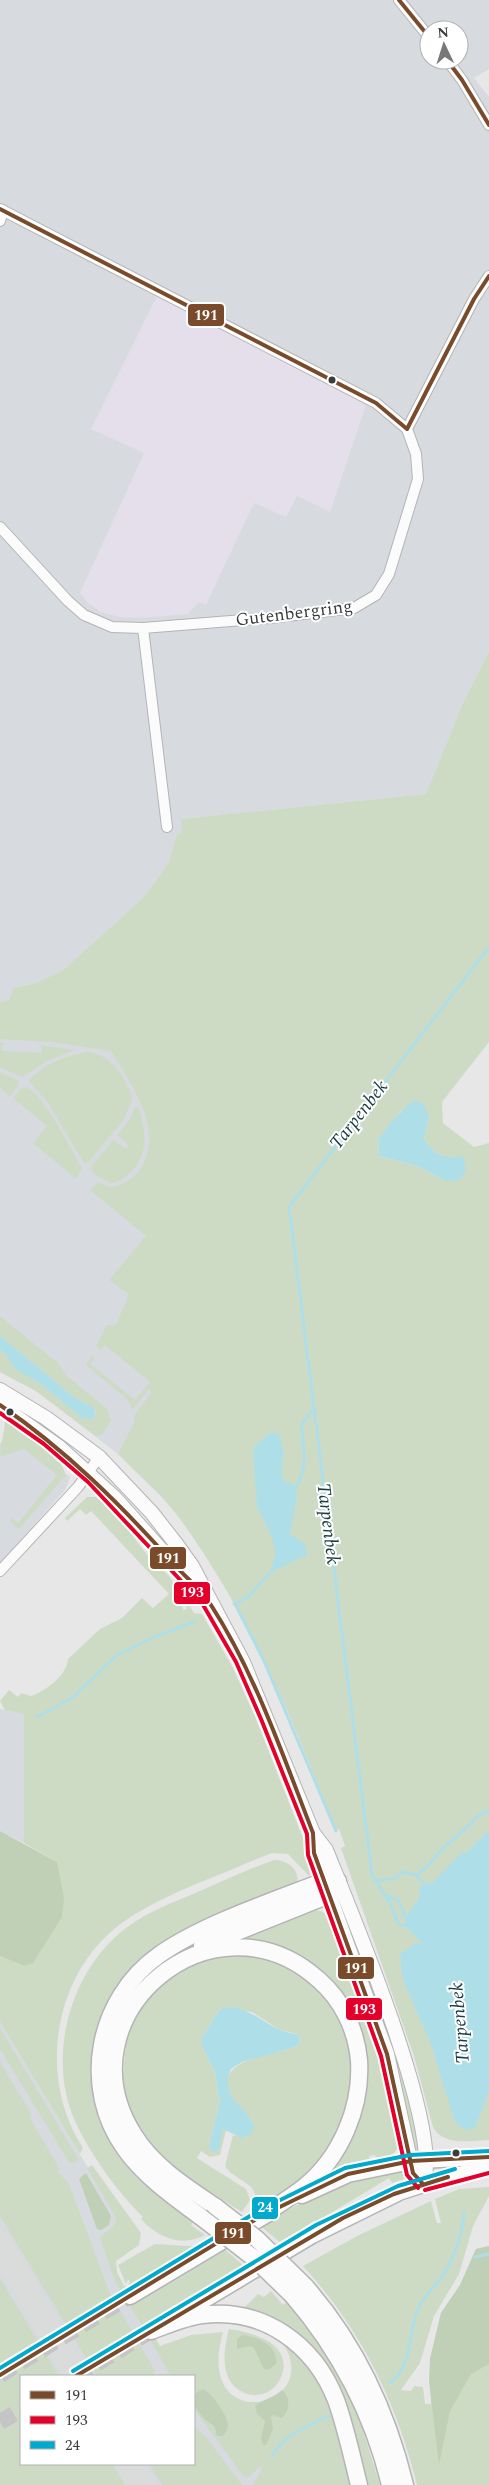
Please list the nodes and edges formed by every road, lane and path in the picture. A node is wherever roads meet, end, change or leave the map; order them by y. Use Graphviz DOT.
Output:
graph roads {
  1 [pos="399,0"];
  2 [pos="419,25"];
  3 [pos="454,70"];
  4 [pos="489,125"];
  5 [pos="2,209"];
  6 [pos="0,221"];
  7 [pos="489,276"];
  8 [pos="408,429"];
  9 [pos="0,528"];
  10 [pos="143,628"];
  11 [pos="167,826"];
  12 [pos="0,1390"];
  13 [pos="0,1405"];
  14 [pos="98,1457"];
  15 [pos="88,1473"];
  16 [pos="0,1570"];
  17 [pos="209,1602"];
  18 [pos="330,1886"];
  19 [pos="174,1964"];
  20 [pos="489,2157"];
  21 [pos="419,2160"];
  22 [pos="489,2167"];
  23 [pos="423,2184"];
  24 [pos="397,2193"];
  25 [pos="263,2215"];
  26 [pos="299,2291"];
  27 [pos="130,2296"];
  28 [pos="359,2485"];
  29 [pos="390,2485"];
  30 [pos="405,2485"];
  1 -- 2 [label="street"];
  3 -- 4 [label="street"];
  5 -- 6 [label="street"];
  5 -- 8 [label="street"];
  7 -- 8 [label="street"];
  8 -- 10 [label="street, Gutenbergring"];
  9 -- 10 [label="street, Gutenbergring"];
  10 -- 11 [label="street"];
  12 -- 14 [label="main road"];
  13 -- 15 [label="main road"];
  14 -- 15 [label="street"];
  14 -- 17 [label="main road"];
  15 -- 16 [label="street"];
  15 -- 17 [label="main road"];
  17 -- 18 [label="main road"];
  18 -- 19 [label="highway"];
  18 -- 21 [label="main road"];
  18 -- 26 [label="highway, bridge"];
  19 -- 25 [label="highway"];
  19 -- 26 [label="highway, bridge"];
  20 -- 21 [label="main road"];
  21 -- 23 [label="main road"];
  21 -- 25 [label="highway"];
  22 -- 23 [label="main road"];
  23 -- 24 [label="main road"];
  24 -- 28 [label="highway"];
  25 -- 27 [label="highway"];
  26 -- 29 [label="highway"];
  26 -- 30 [label="highway"];
}
